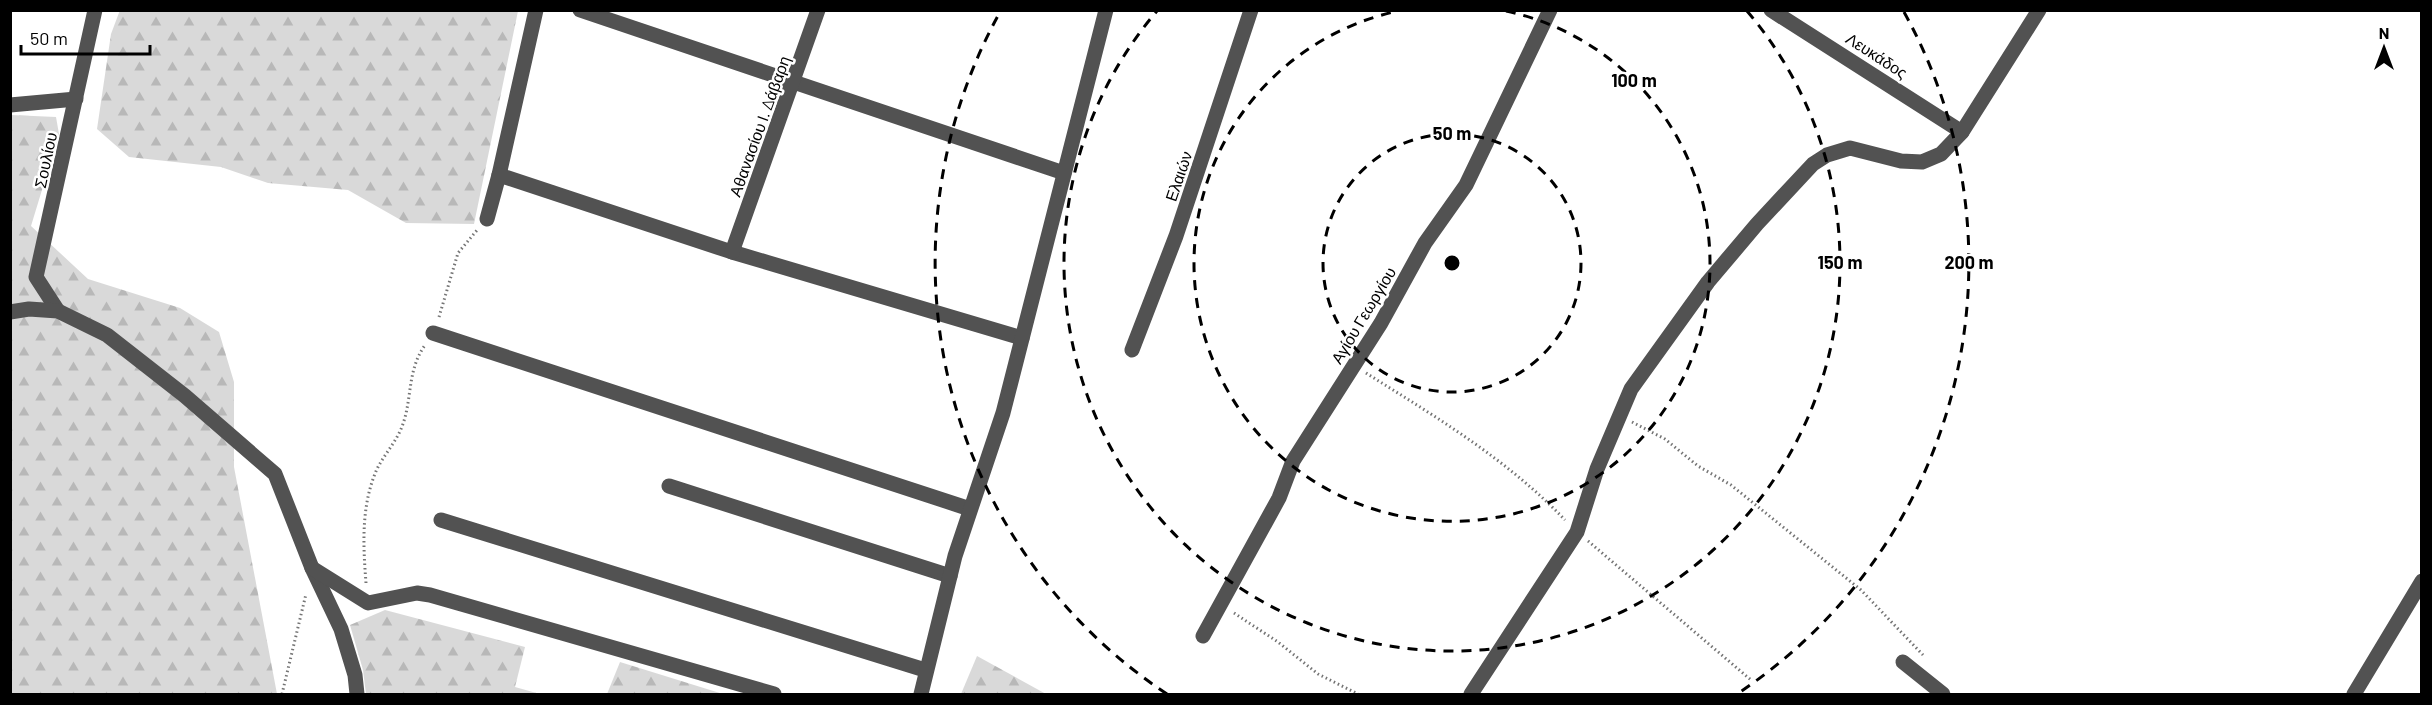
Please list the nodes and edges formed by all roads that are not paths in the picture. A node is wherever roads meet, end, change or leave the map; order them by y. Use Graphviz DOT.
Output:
graph roads {
  1 [pos="95,10"];
  2 [pos="536,10"];
  3 [pos="580,10"];
  4 [pos="818,10"];
  5 [pos="1106,10"];
  6 [pos="1251,10"];
  7 [pos="1550,10"];
  8 [pos="1771,10"];
  9 [pos="2039,10"];
  10 [pos="795,81"];
  11 [pos="76,99"];
  12 [pos="10,105"];
  13 [pos="1962,132"];
  14 [pos="1064,173"];
  15 [pos="499,175"];
  16 [pos="487,219"];
  17 [pos="732,252"];
  18 [pos="58,311"];
  19 [pos="10,312"];
  20 [pos="433,333"];
  21 [pos="1022,338"];
  22 [pos="1132,350"];
  23 [pos="669,486"];
  24 [pos="970,509"];
  25 [pos="441,520"];
  26 [pos="312,568"];
  27 [pos="950,576"];
  28 [pos="2421,581"];
  29 [pos="1203,636"];
  30 [pos="1904,662"];
  31 [pos="925,670"];
  32 [pos="357,694"];
  33 [pos="774,694"];
  34 [pos="921,694"];
  35 [pos="1471,694"];
  36 [pos="1943,694"];
  37 [pos="2354,694"];
  1 -- 11 [label="street, Σουλίου"];
  2 -- 15 [label="street"];
  3 -- 10 [label="street"];
  4 -- 10 [label="street, Αθανασίου Ι. Δάβαρη"];
  5 -- 14 [label="street"];
  6 -- 22 [label="street, Ελαιών"];
  7 -- 29 [label="street, Αγίου Γεωργίου"];
  8 -- 13 [label="street, Λευκάδος"];
  9 -- 13 [label="street"];
  10 -- 14 [label="street"];
  10 -- 17 [label="street, Αθανασίου Ι. Δάβαρη"];
  11 -- 12 [label="street"];
  11 -- 18 [label="street, Σουλίου"];
  13 -- 35 [label="street"];
  14 -- 21 [label="street"];
  15 -- 16 [label="street"];
  15 -- 17 [label="street"];
  17 -- 21 [label="street"];
  18 -- 19 [label="street"];
  18 -- 26 [label="street"];
  20 -- 24 [label="street"];
  21 -- 24 [label="street"];
  23 -- 27 [label="street"];
  24 -- 27 [label="street"];
  25 -- 31 [label="street"];
  26 -- 32 [label="street"];
  26 -- 33 [label="street"];
  27 -- 31 [label="street"];
  28 -- 37 [label="street"];
  30 -- 36 [label="street"];
  31 -- 34 [label="street"];
}
